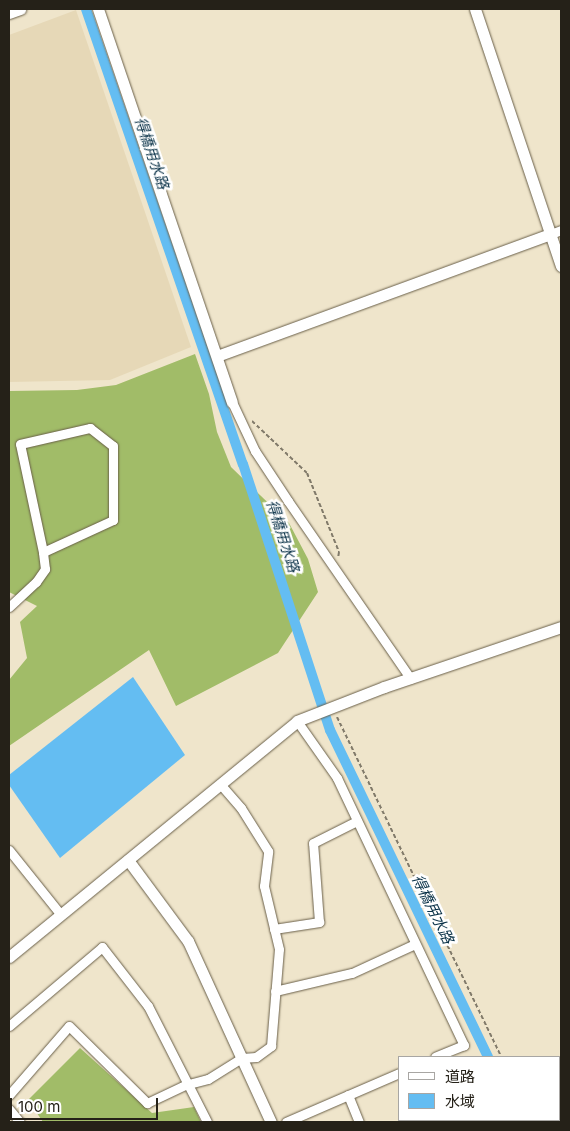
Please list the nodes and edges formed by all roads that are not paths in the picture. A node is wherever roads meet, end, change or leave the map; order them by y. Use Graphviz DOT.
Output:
graph roads {
  1 [pos="20,9"];
  2 [pos="98,9"];
  3 [pos="474,9"];
  4 [pos="9,13"];
  5 [pos="556,232"];
  6 [pos="561,266"];
  7 [pos="217,356"];
  8 [pos="232,402"];
  9 [pos="43,552"];
  10 [pos="9,606"];
  11 [pos="561,627"];
  12 [pos="411,679"];
  13 [pos="298,721"];
  14 [pos="220,784"];
  15 [pos="357,821"];
  16 [pos="9,850"];
  17 [pos="128,860"];
  18 [pos="61,915"];
  19 [pos="274,929"];
  20 [pos="415,944"];
  21 [pos="9,958"];
  22 [pos="275,991"];
  23 [pos="9,1026"];
  24 [pos="437,1056"];
  25 [pos="242,1058"];
  26 [pos="398,1073"];
  27 [pos="185,1085"];
  28 [pos="9,1095"];
  29 [pos="348,1095"];
  30 [pos="9,1109"];
  31 [pos="20,1122"];
  32 [pos="207,1122"];
  33 [pos="271,1122"];
  34 [pos="286,1122"];
  35 [pos="359,1122"];
  1 -- 4 [label="street"];
  2 -- 7 [label="street"];
  3 -- 5 [label="street"];
  5 -- 6 [label="street"];
  5 -- 7 [label="street"];
  7 -- 8 [label="street"];
  8 -- 12 [label="street"];
  9 -- 9 [label="street"];
  9 -- 10 [label="street"];
  11 -- 12 [label="street"];
  12 -- 13 [label="street"];
  13 -- 14 [label="street"];
  13 -- 15 [label="street"];
  14 -- 17 [label="street"];
  14 -- 19 [label="street"];
  15 -- 19 [label="street"];
  15 -- 20 [label="street"];
  16 -- 18 [label="street"];
  17 -- 18 [label="street"];
  17 -- 25 [label="street"];
  18 -- 21 [label="street"];
  19 -- 22 [label="street"];
  20 -- 22 [label="street"];
  20 -- 24 [label="street"];
  22 -- 25 [label="street"];
  23 -- 27 [label="street"];
  25 -- 27 [label="street"];
  25 -- 33 [label="street"];
  26 -- 29 [label="street"];
  27 -- 28 [label="street"];
  27 -- 32 [label="street"];
  29 -- 34 [label="street"];
  29 -- 35 [label="street"];
  30 -- 31 [label="street"];
}
